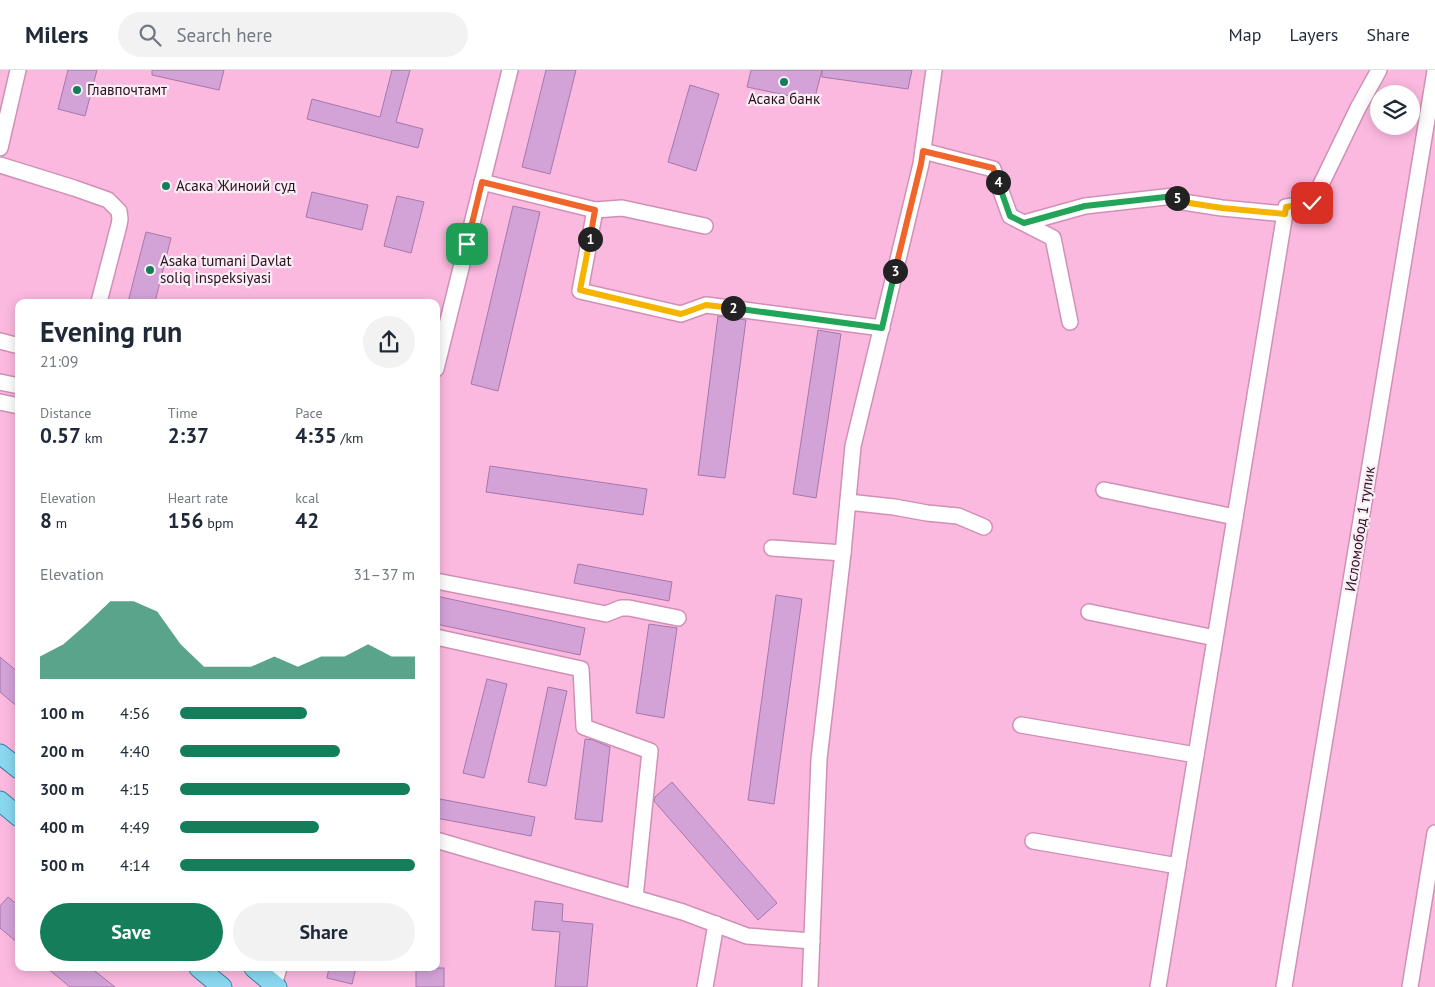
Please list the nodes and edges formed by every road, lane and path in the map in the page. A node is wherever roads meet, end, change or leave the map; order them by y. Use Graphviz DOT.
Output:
graph roads {
  1 [pos="18,70"];
  2 [pos="510,70"];
  3 [pos="934,70"];
  4 [pos="1379,70"];
  5 [pos="1435,71"];
  6 [pos="0,148"];
  7 [pos="923,151"];
  8 [pos="0,165"];
  9 [pos="482,182"];
  10 [pos="595,210"];
  11 [pos="1285,214"];
  12 [pos="1024,223"];
  13 [pos="705,226"];
  14 [pos="100,299"];
  15 [pos="1070,322"];
  16 [pos="882,328"];
  17 [pos="0,341"];
  18 [pos="15,345"];
  19 [pos="440,352"];
  20 [pos="0,382"];
  21 [pos="15,385"];
  22 [pos="0,402"];
  23 [pos="15,405"];
  24 [pos="1104,490"];
  25 [pos="848,502"];
  26 [pos="1235,517"];
  27 [pos="984,527"];
  28 [pos="772,548"];
  29 [pos="842,553"];
  30 [pos="440,582"];
  31 [pos="1089,612"];
  32 [pos="678,618"];
  33 [pos="440,638"];
  34 [pos="1215,638"];
  35 [pos="1021,725"];
  36 [pos="0,754"];
  37 [pos="1196,755"];
  38 [pos="15,766"];
  39 [pos="0,801"];
  40 [pos="15,814"];
  41 [pos="1435,833"];
  42 [pos="440,841"];
  43 [pos="1033,841"];
  44 [pos="1178,866"];
  45 [pos="635,898"];
  46 [pos="716,924"];
  47 [pos="812,941"];
  48 [pos="203,971"];
  49 [pos="260,971"];
  50 [pos="277,980"];
  51 [pos="222,987"];
  52 [pos="705,987"];
  53 [pos="810,987"];
  54 [pos="1158,987"];
  55 [pos="1284,987"];
  56 [pos="1410,987"];
  1 -- 6 [label="street"];
  2 -- 9 [label="street"];
  3 -- 7 [label="street"];
  4 -- 11 [label="street"];
  5 -- 55 [label="street, Исломобод 1 тупик"];
  7 -- 12 [label="street"];
  7 -- 16 [label="street"];
  8 -- 14 [label="street"];
  9 -- 10 [label="street"];
  9 -- 19 [label="street"];
  10 -- 13 [label="street"];
  10 -- 16 [label="street"];
  11 -- 12 [label="street"];
  11 -- 26 [label="street"];
  12 -- 15 [label="street"];
  16 -- 25 [label="street"];
  17 -- 18 [label="street"];
  20 -- 21 [label="street"];
  22 -- 23 [label="street"];
  24 -- 26 [label="street"];
  25 -- 27 [label="street"];
  25 -- 29 [label="street"];
  26 -- 34 [label="street"];
  28 -- 29 [label="street"];
  29 -- 47 [label="street"];
  30 -- 32 [label="street"];
  31 -- 34 [label="street"];
  33 -- 45 [label="street"];
  34 -- 37 [label="street"];
  35 -- 37 [label="street"];
  36 -- 38 [label="main road"];
  37 -- 44 [label="street"];
  39 -- 40 [label="main road"];
  41 -- 56 [label="street"];
  42 -- 45 [label="street"];
  43 -- 44 [label="street"];
  44 -- 54 [label="street"];
  45 -- 46 [label="street"];
  46 -- 47 [label="street"];
  46 -- 52 [label="street"];
  47 -- 53 [label="street"];
  48 -- 51 [label="main road"];
  49 -- 50 [label="main road"];
}
